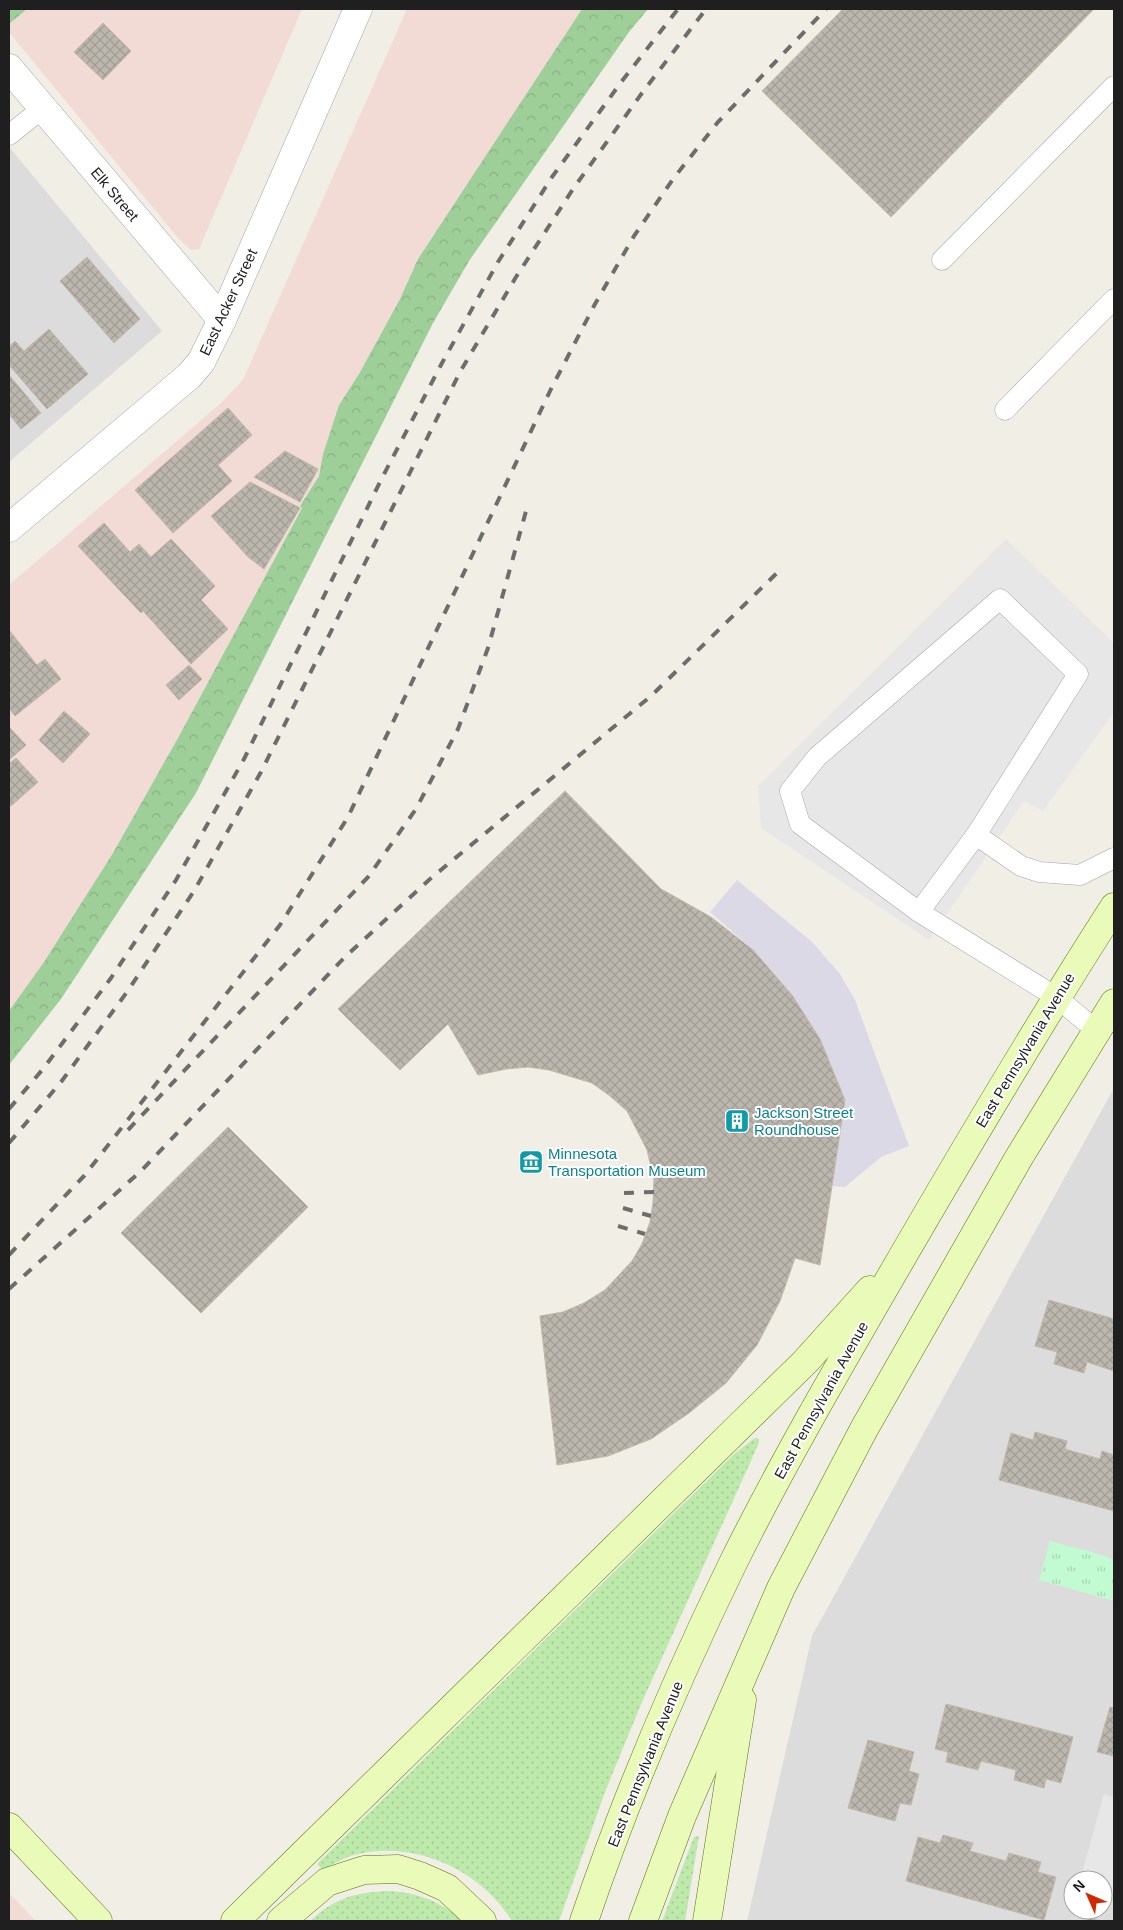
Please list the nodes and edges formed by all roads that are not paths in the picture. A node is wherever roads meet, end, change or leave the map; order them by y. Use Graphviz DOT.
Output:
graph roads {
  1 [pos="358,9"];
  2 [pos="9,68"];
  3 [pos="1114,86"];
  4 [pos="43,108"];
  5 [pos="9,135"];
  6 [pos="942,260"];
  7 [pos="1114,300"];
  8 [pos="222,320"];
  9 [pos="1005,410"];
  10 [pos="9,528"];
  11 [pos="976,835"];
  12 [pos="1114,858"];
  13 [pos="1114,907"];
  14 [pos="919,912"];
  15 [pos="1056,997"];
  16 [pos="1114,1003"];
  17 [pos="1097,1031"];
  18 [pos="906,1249"];
  19 [pos="748,1663"];
  20 [pos="9,1827"];
  21 [pos="98,1921"];
  22 [pos="235,1921"];
  23 [pos="281,1921"];
  24 [pos="482,1921"];
  25 [pos="584,1921"];
  26 [pos="643,1921"];
  27 [pos="707,1921"];
  1 -- 8 [label="street, East Acker Street"];
  2 -- 4 [label="street, Elk Street"];
  3 -- 6 [label="lane"];
  4 -- 5 [label="lane"];
  4 -- 8 [label="street, Elk Street"];
  7 -- 9 [label="lane"];
  8 -- 10 [label="street, East Acker Street"];
  11 -- 12 [label="lane"];
  11 -- 14 [label="lane"];
  11 -- 14 [label="lane"];
  13 -- 15 [label="main road, East Pennsylvania Avenue"];
  14 -- 15 [label="lane"];
  15 -- 17 [label="lane"];
  15 -- 18 [label="main road, East Pennsylvania Avenue"];
  16 -- 17 [label="main road"];
  17 -- 19 [label="main road"];
  18 -- 22 [label="main road"];
  18 -- 25 [label="main road, East Pennsylvania Avenue"];
  19 -- 26 [label="main road"];
  19 -- 27 [label="main road"];
  20 -- 21 [label="main road"];
  23 -- 24 [label="main road"];
}
